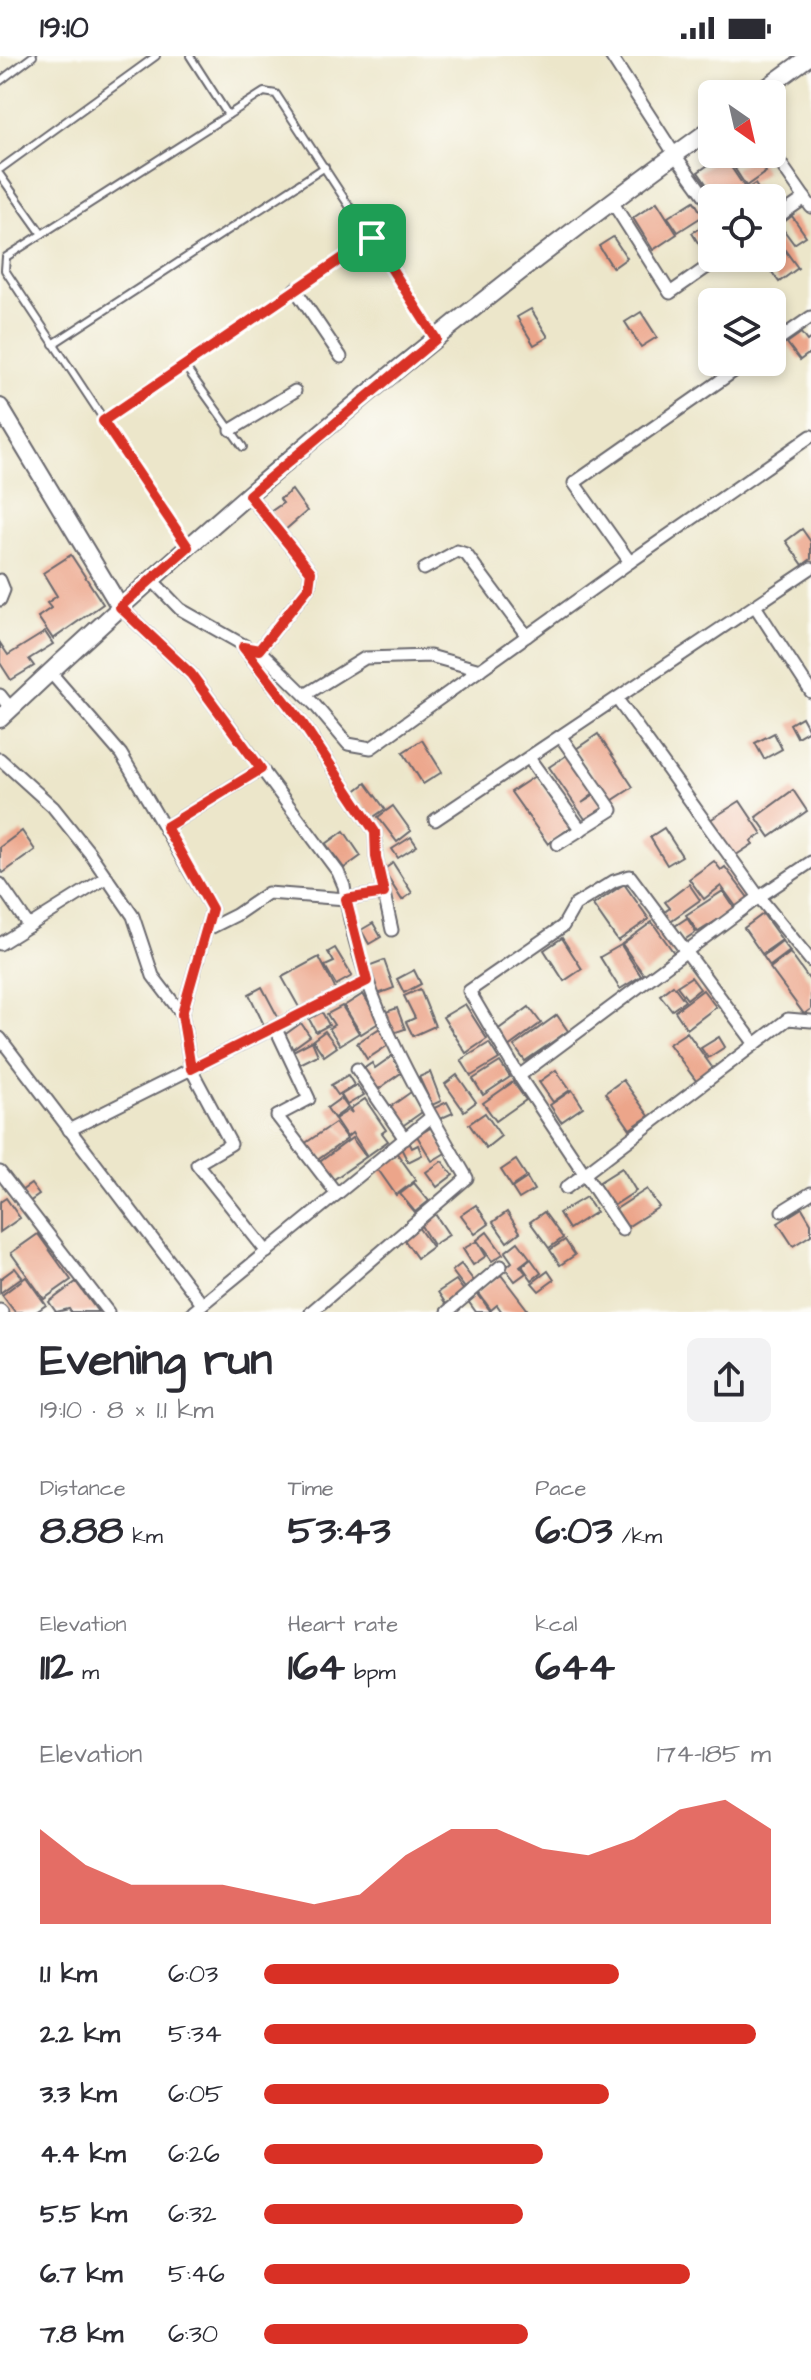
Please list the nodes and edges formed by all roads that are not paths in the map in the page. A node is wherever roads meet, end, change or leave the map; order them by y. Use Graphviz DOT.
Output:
graph roads {
  1 [pos="33,56"];
  2 [pos="156,56"];
  3 [pos="190,56"];
  4 [pos="611,56"];
  5 [pos="810,56"];
  6 [pos="777,80"];
  7 [pos="0,81"];
  8 [pos="228,115"];
  9 [pos="698,138"];
  10 [pos="675,155"];
  11 [pos="325,167"];
  12 [pos="784,168"];
  13 [pos="0,169"];
  14 [pos="0,175"];
  15 [pos="698,187"];
  16 [pos="611,200"];
  17 [pos="808,203"];
  18 [pos="786,214"];
  19 [pos="42,234"];
  20 [pos="372,238"];
  21 [pos="700,272"];
  22 [pos="295,289"];
  23 [pos="811,317"];
  24 [pos="786,334"];
  25 [pos="436,339"];
  26 [pos="53,344"];
  27 [pos="341,357"];
  28 [pos="184,365"];
  29 [pos="727,376"];
  30 [pos="295,391"];
  31 [pos="0,407"];
  32 [pos="103,421"];
  33 [pos="231,430"];
  34 [pos="811,436"];
  35 [pos="243,447"];
  36 [pos="249,495"];
  37 [pos="188,547"];
  38 [pos="630,562"];
  39 [pos="811,568"];
  40 [pos="424,569"];
  41 [pos="151,579"];
  42 [pos="0,580"];
  43 [pos="0,600"];
  44 [pos="755,606"];
  45 [pos="120,607"];
  46 [pos="527,636"];
  47 [pos="243,647"];
  48 [pos="259,650"];
  49 [pos="480,670"];
  50 [pos="51,673"];
  51 [pos="811,692"];
  52 [pos="0,695"];
  53 [pos="305,695"];
  54 [pos="617,699"];
  55 [pos="5,714"];
  56 [pos="561,737"];
  57 [pos="529,758"];
  58 [pos="3,762"];
  59 [pos="261,769"];
  60 [pos="0,779"];
  61 [pos="435,820"];
  62 [pos="166,827"];
  63 [pos="581,830"];
  64 [pos="558,844"];
  65 [pos="811,862"];
  66 [pos="107,877"];
  67 [pos="0,884"];
  68 [pos="384,893"];
  69 [pos="759,897"];
  70 [pos="346,899"];
  71 [pos="29,926"];
  72 [pos="206,930"];
  73 [pos="392,930"];
  74 [pos="0,944"];
  75 [pos="685,951"];
  76 [pos="811,961"];
  77 [pos="367,981"];
  78 [pos="182,1014"];
  79 [pos="811,1021"];
  80 [pos="275,1027"];
  81 [pos="0,1038"];
  82 [pos="755,1044"];
  83 [pos="191,1069"];
  84 [pos="357,1069"];
  85 [pos="519,1076"];
  86 [pos="431,1117"];
  87 [pos="69,1130"];
  88 [pos="405,1139"];
  89 [pos="0,1172"];
  90 [pos="584,1174"];
  91 [pos="566,1188"];
  92 [pos="811,1193"];
  93 [pos="337,1194"];
  94 [pos="782,1211"];
  95 [pos="622,1230"];
  96 [pos="267,1252"];
  97 [pos="501,1266"];
  98 [pos="197,1308"];
  99 [pos="108,1312"];
  100 [pos="311,1312"];
  101 [pos="447,1312"];
  1 -- 7 [label="lane"];
  2 -- 13 [label="lane"];
  3 -- 8 [label="lane"];
  4 -- 10 [label="street"];
  5 -- 6 [label="street"];
  8 -- 11 [label="lane"];
  8 -- 19 [label="lane"];
  9 -- 10 [label="street"];
  10 -- 15 [label="street"];
  10 -- 16 [label="street"];
  11 -- 20 [label="lane"];
  11 -- 26 [label="lane"];
  12 -- 17 [label="street"];
  14 -- 19 [label="lane"];
  16 -- 21 [label="street"];
  16 -- 25 [label="street"];
  17 -- 18 [label="street"];
  19 -- 26 [label="lane"];
  20 -- 22 [label="lane"];
  20 -- 25 [label="lane"];
  22 -- 27 [label="street"];
  22 -- 28 [label="lane"];
  23 -- 24 [label="street"];
  25 -- 36 [label="street"];
  26 -- 32 [label="lane"];
  28 -- 32 [label="lane"];
  28 -- 33 [label="lane"];
  29 -- 38 [label="street"];
  30 -- 33 [label="street"];
  31 -- 45 [label="street"];
  32 -- 37 [label="lane"];
  33 -- 35 [label="lane"];
  34 -- 38 [label="street"];
  36 -- 37 [label="street"];
  36 -- 48 [label="street"];
  37 -- 41 [label="street"];
  38 -- 46 [label="street"];
  39 -- 44 [label="street"];
  40 -- 46 [label="street"];
  41 -- 45 [label="street"];
  41 -- 47 [label="street"];
  42 -- 43 [label="street"];
  44 -- 51 [label="street"];
  44 -- 54 [label="street"];
  45 -- 50 [label="street"];
  45 -- 59 [label="street"];
  46 -- 49 [label="street"];
  47 -- 48 [label="street"];
  47 -- 68 [label="street"];
  48 -- 53 [label="street"];
  49 -- 53 [label="street"];
  49 -- 53 [label="street"];
  50 -- 55 [label="street"];
  50 -- 62 [label="street"];
  52 -- 55 [label="street"];
  54 -- 56 [label="street"];
  54 -- 69 [label="street"];
  56 -- 57 [label="street"];
  56 -- 63 [label="street"];
  57 -- 61 [label="street"];
  57 -- 63 [label="street"];
  58 -- 60 [label="street"];
  58 -- 66 [label="street"];
  59 -- 62 [label="street"];
  59 -- 70 [label="street"];
  62 -- 72 [label="street"];
  63 -- 64 [label="street"];
  65 -- 69 [label="street"];
  66 -- 71 [label="street"];
  66 -- 78 [label="street"];
  67 -- 71 [label="street"];
  68 -- 70 [label="street"];
  68 -- 73 [label="street"];
  69 -- 75 [label="street"];
  69 -- 76 [label="street"];
  70 -- 72 [label="street"];
  70 -- 77 [label="street"];
  71 -- 74 [label="street"];
  72 -- 78 [label="street"];
  75 -- 82 [label="street"];
  75 -- 85 [label="street"];
  75 -- 85 [label="street"];
  77 -- 80 [label="street"];
  77 -- 86 [label="street"];
  78 -- 83 [label="street"];
  79 -- 82 [label="street"];
  80 -- 83 [label="street"];
  80 -- 93 [label="street"];
  81 -- 87 [label="street"];
  82 -- 90 [label="street"];
  83 -- 87 [label="street"];
  83 -- 96 [label="street"];
  84 -- 88 [label="street"];
  85 -- 90 [label="street"];
  86 -- 88 [label="street"];
  86 -- 100 [label="street"];
  87 -- 98 [label="street"];
  88 -- 93 [label="street"];
  89 -- 99 [label="street"];
  90 -- 91 [label="street"];
  90 -- 95 [label="street"];
  92 -- 94 [label="street"];
  93 -- 96 [label="street"];
  96 -- 98 [label="street"];
  97 -- 101 [label="street"];
}
